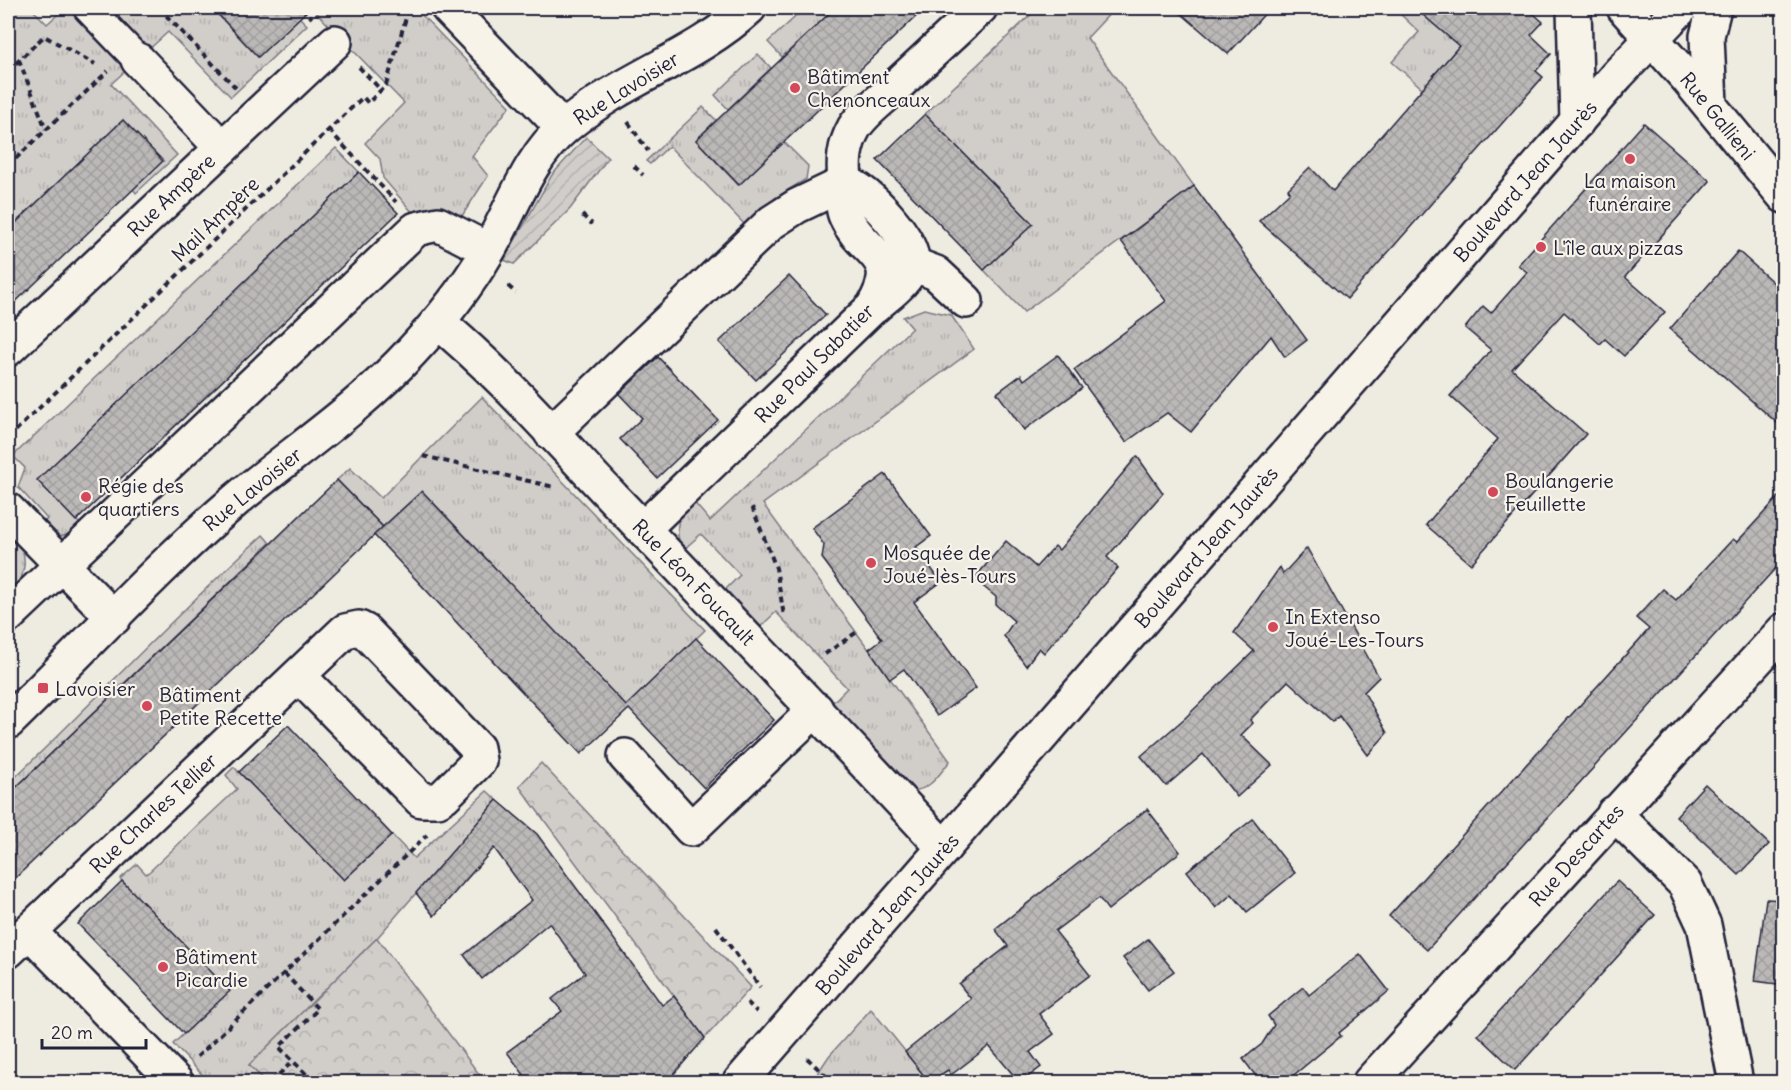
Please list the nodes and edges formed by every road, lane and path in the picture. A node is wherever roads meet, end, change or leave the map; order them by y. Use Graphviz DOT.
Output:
graph roads {
  1 [pos="88,8"];
  2 [pos="159,8"];
  3 [pos="448,8"];
  4 [pos="749,8"];
  5 [pos="980,8"];
  6 [pos="1574,8"];
  7 [pos="1624,8"];
  8 [pos="1714,8"];
  9 [pos="1677,9"];
  10 [pos="408,11"];
  11 [pos="1651,38"];
  12 [pos="335,42"];
  13 [pos="19,60"];
  14 [pos="126,67"];
  15 [pos="8,70"];
  16 [pos="108,71"];
  17 [pos="1710,105"];
  18 [pos="259,113"];
  19 [pos="1577,122"];
  20 [pos="563,128"];
  21 [pos="46,129"];
  22 [pos="329,130"];
  23 [pos="222,148"];
  24 [pos="10,161"];
  25 [pos="8,166"];
  26 [pos="634,166"];
  27 [pos="643,175"];
  28 [pos="846,183"];
  29 [pos="1784,196"];
  30 [pos="582,215"];
  31 [pos="592,224"];
  32 [pos="416,229"];
  33 [pos="488,250"];
  34 [pos="912,264"];
  35 [pos="508,286"];
  36 [pos="516,293"];
  37 [pos="966,301"];
  38 [pos="873,307"];
  39 [pos="438,322"];
  40 [pos="8,349"];
  41 [pos="551,433"];
  42 [pos="8,438"];
  43 [pos="8,444"];
  44 [pos="8,455"];
  45 [pos="423,456"];
  46 [pos="602,486"];
  47 [pos="752,507"];
  48 [pos="8,510"];
  49 [pos="643,529"];
  50 [pos="61,565"];
  51 [pos="8,616"];
  52 [pos="784,616"];
  53 [pos="114,618"];
  54 [pos="1784,630"];
  55 [pos="857,632"];
  56 [pos="825,654"];
  57 [pos="298,676"];
  58 [pos="816,710"];
  59 [pos="8,722"];
  60 [pos="625,756"];
  61 [pos="430,801"];
  62 [pos="1614,813"];
  63 [pos="944,849"];
  64 [pos="716,927"];
  65 [pos="18,941"];
  66 [pos="284,973"];
  67 [pos="760,987"];
  68 [pos="293,1061"];
  69 [pos="175,1081"];
  70 [pos="271,1083"];
  71 [pos="314,1083"];
  72 [pos="740,1083"];
  73 [pos="1370,1083"];
  74 [pos="1736,1083"];
  1 -- 14 [label="street"];
  2 -- 18 [label="path"];
  3 -- 20 [label="street"];
  4 -- 20 [label="street, Rue Lavoisier"];
  5 -- 28 [label="street, Rue Paul Sabatier"];
  6 -- 19 [label="street"];
  7 -- 11 [label="street, Rue Gallieni"];
  8 -- 17 [label="street"];
  9 -- 11 [label="street, Boulevard Jean Jaurès"];
  10 -- 22 [label="path, Mail Ampère"];
  11 -- 17 [label="street, Rue Gallieni"];
  11 -- 19 [label="street, Boulevard Jean Jaurès"];
  12 -- 18 [label="street, Rue Ampère"];
  13 -- 15 [label="path"];
  13 -- 16 [label="path"];
  13 -- 21 [label="path"];
  14 -- 16 [label="path"];
  14 -- 23 [label="street"];
  16 -- 21 [label="path"];
  17 -- 29 [label="street, Rue Gallieni"];
  18 -- 23 [label="street, Rue Ampère"];
  19 -- 63 [label="street, Boulevard Jean Jaurès"];
  20 -- 33 [label="street, Rue Lavoisier"];
  21 -- 24 [label="path"];
  22 -- 32 [label="path"];
  22 -- 42 [label="path, Mail Ampère"];
  23 -- 40 [label="street, Rue Ampère"];
  24 -- 25 [label="path"];
  26 -- 27 [label="path"];
  28 -- 34 [label="street"];
  28 -- 38 [label="street, Rue Paul Sabatier"];
  28 -- 41 [label="street"];
  30 -- 31 [label="path"];
  32 -- 33 [label="street"];
  32 -- 50 [label="street"];
  33 -- 39 [label="street, Rue Lavoisier"];
  34 -- 37 [label="street"];
  34 -- 38 [label="street"];
  35 -- 36 [label="path"];
  38 -- 49 [label="street, Rue Paul Sabatier"];
  39 -- 41 [label="street, Rue Léon Foucault"];
  39 -- 53 [label="street, Rue Lavoisier"];
  41 -- 46 [label="street, Rue Léon Foucault"];
  43 -- 44 [label="path"];
  45 -- 46 [label="path"];
  46 -- 49 [label="street, Rue Léon Foucault"];
  47 -- 52 [label="path"];
  48 -- 50 [label="street"];
  49 -- 58 [label="street, Rue Léon Foucault"];
  50 -- 51 [label="street"];
  50 -- 53 [label="street"];
  53 -- 59 [label="street, Rue Lavoisier"];
  54 -- 62 [label="street, Rue Descartes"];
  55 -- 56 [label="path"];
  57 -- 61 [label="street"];
  57 -- 61 [label="street, Rue Charles Tellier"];
  57 -- 65 [label="street, Rue Charles Tellier"];
  58 -- 60 [label="street"];
  58 -- 63 [label="street, Rue Léon Foucault"];
  61 -- 66 [label="path"];
  62 -- 73 [label="street, Rue Descartes"];
  62 -- 74 [label="street"];
  63 -- 72 [label="street, Boulevard Jean Jaurès"];
  64 -- 67 [label="path"];
  65 -- 69 [label="street"];
  66 -- 68 [label="path"];
  66 -- 69 [label="path"];
  68 -- 70 [label="path"];
  68 -- 71 [label="path"];
}
